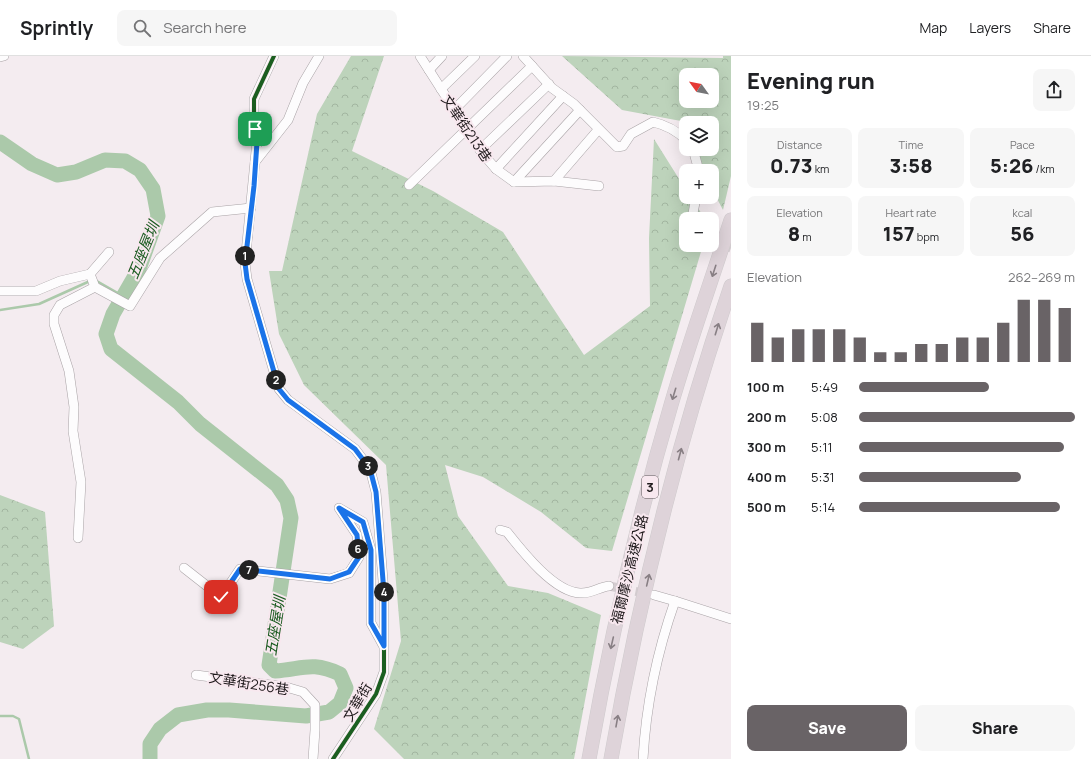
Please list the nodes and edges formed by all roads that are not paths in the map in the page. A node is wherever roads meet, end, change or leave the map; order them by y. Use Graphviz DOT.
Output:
graph roads {
  1 [pos="4,56"];
  2 [pos="274,56"];
  3 [pos="319,56"];
  4 [pos="420,56"];
  5 [pos="442,56"];
  6 [pos="475,56"];
  7 [pos="507,56"];
  8 [pos="523,56"];
  9 [pos="0,57"];
  10 [pos="532,66"];
  11 [pos="428,70"];
  12 [pos="549,84"];
  13 [pos="441,89"];
  14 [pos="563,96"];
  15 [pos="454,110"];
  16 [pos="580,110"];
  17 [pos="467,129"];
  18 [pos="598,130"];
  19 [pos="679,133"];
  20 [pos="480,150"];
  21 [pos="255,162"];
  22 [pos="496,169"];
  23 [pos="554,181"];
  24 [pos="514,182"];
  25 [pos="409,185"];
  26 [pos="599,186"];
  27 [pos="251,208"];
  28 [pos="731,220"];
  29 [pos="109,252"];
  30 [pos="90,275"];
  31 [pos="731,286"];
  32 [pos="95,287"];
  33 [pos="0,291"];
  34 [pos="500,530"];
  35 [pos="78,538"];
  36 [pos="184,568"];
  37 [pos="609,586"];
  38 [pos="654,596"];
  39 [pos="675,601"];
  40 [pos="731,619"];
  41 [pos="384,646"];
  42 [pos="196,675"];
  43 [pos="313,759"];
  44 [pos="333,759"];
  45 [pos="589,759"];
  46 [pos="611,759"];
  47 [pos="643,759"];
  1 -- 9 [label="street"];
  2 -- 21 [label="street, 文華街"];
  3 -- 21 [label="street"];
  4 -- 11 [label="street, 文華街213巷"];
  5 -- 11 [label="street"];
  6 -- 13 [label="street"];
  7 -- 15 [label="street"];
  8 -- 10 [label="street"];
  10 -- 12 [label="street"];
  10 -- 17 [label="street"];
  11 -- 13 [label="street, 文華街213巷"];
  12 -- 14 [label="street"];
  12 -- 20 [label="street"];
  13 -- 15 [label="street, 文華街213巷"];
  14 -- 16 [label="street"];
  14 -- 22 [label="street"];
  15 -- 17 [label="street, 文華街213巷"];
  16 -- 18 [label="street"];
  16 -- 24 [label="street"];
  17 -- 20 [label="street, 文華街213巷"];
  17 -- 25 [label="street"];
  18 -- 19 [label="street"];
  18 -- 23 [label="street"];
  20 -- 22 [label="street, 文華街213巷"];
  21 -- 27 [label="street, 文華街"];
  22 -- 24 [label="street, 文華街213巷"];
  23 -- 24 [label="street"];
  23 -- 26 [label="street"];
  27 -- 32 [label="street"];
  27 -- 41 [label="street, 文華街"];
  28 -- 45 [label="highway, 福爾摩沙高速公路 / 3, one-way"];
  29 -- 30 [label="street"];
  30 -- 32 [label="street"];
  30 -- 33 [label="street"];
  46 -- 31 [label="highway, 福爾摩沙高速公路 / 3, one-way"];
  32 -- 35 [label="street"];
  34 -- 37 [label="street"];
  36 -- 41 [label="street"];
  38 -- 39 [label="street"];
  39 -- 40 [label="street"];
  39 -- 47 [label="street"];
  41 -- 44 [label="street, 文華街"];
  42 -- 43 [label="street, 文華街256巷"];
}
